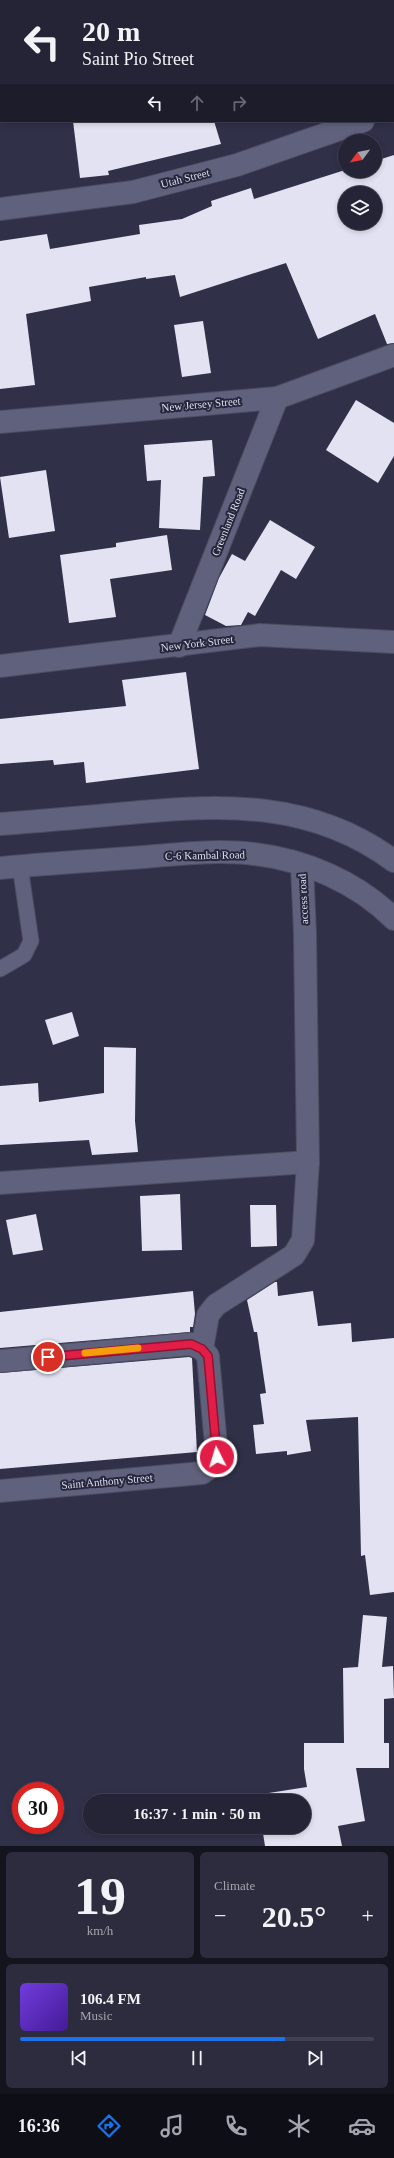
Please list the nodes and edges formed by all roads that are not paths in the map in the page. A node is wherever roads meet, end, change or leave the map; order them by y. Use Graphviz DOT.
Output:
graph roads {
  1 [pos="360,122"];
  2 [pos="0,209"];
  3 [pos="394,355"];
  4 [pos="277,398"];
  5 [pos="0,422"];
  6 [pos="387,641"];
  7 [pos="179,646"];
  8 [pos="0,666"];
  9 [pos="0,824"];
  10 [pos="394,861"];
  11 [pos="302,865"];
  12 [pos="10,867"];
  13 [pos="394,919"];
  14 [pos="0,969"];
  15 [pos="308,1162"];
  16 [pos="0,1183"];
  17 [pos="202,1349"];
  18 [pos="0,1361"];
  19 [pos="0,1491"];
  1 -- 2 [label="street, Utah Street"];
  3 -- 4 [label="street, New Jersey Street"];
  4 -- 5 [label="street, New Jersey Street"];
  4 -- 7 [label="street, Greenland Road"];
  6 -- 7 [label="street, New York Street"];
  7 -- 8 [label="street, New York Street"];
  9 -- 10 [label="street"];
  11 -- 12 [label="street, C-6 Kambal Road"];
  11 -- 13 [label="street, C-6 Kambal Road"];
  11 -- 15 [label="street, access road"];
  12 -- 14 [label="lane"];
  15 -- 16 [label="street"];
  15 -- 17 [label="street, access road"];
  17 -- 18 [label="street"];
  17 -- 19 [label="street, Saint Anthony Street"];
}
